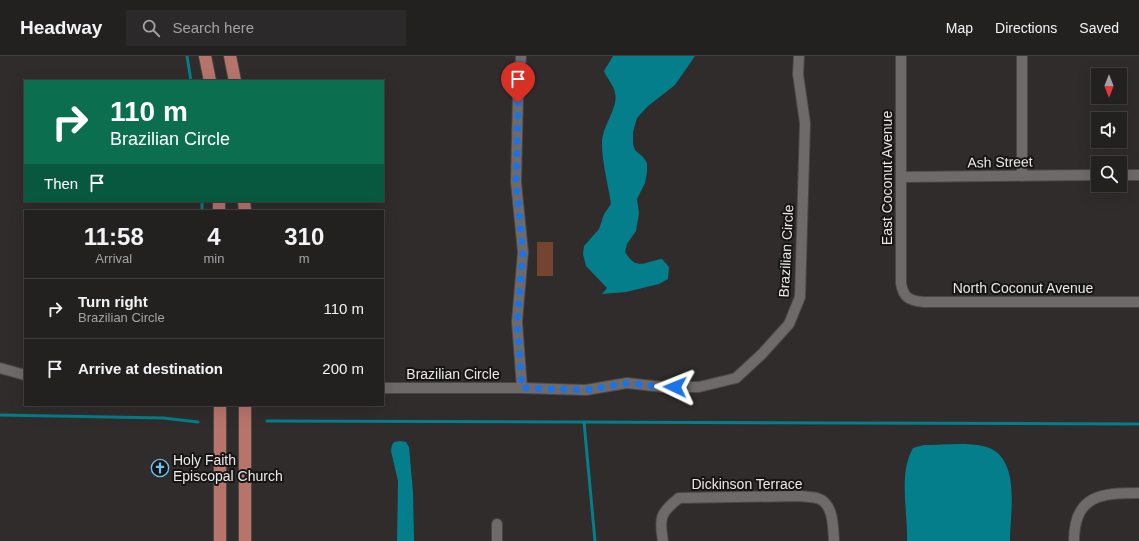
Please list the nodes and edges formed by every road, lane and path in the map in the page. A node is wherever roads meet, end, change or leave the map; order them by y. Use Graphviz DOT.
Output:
graph roads {
  1 [pos="205,56"];
  2 [pos="230,56"];
  3 [pos="521,56"];
  4 [pos="799,56"];
  5 [pos="901,56"];
  6 [pos="1022,56"];
  7 [pos="210,80"];
  8 [pos="235,80"];
  9 [pos="1091,175"];
  10 [pos="1127,175"];
  11 [pos="1139,175"];
  12 [pos="1022,176"];
  13 [pos="902,177"];
  14 [pos="907,298"];
  15 [pos="1139,302"];
  16 [pos="0,368"];
  17 [pos="24,375"];
  18 [pos="384,388"];
  19 [pos="522,388"];
  20 [pos="220,406"];
  21 [pos="244,406"];
  22 [pos="1139,493"];
  23 [pos="497,524"];
  24 [pos="220,541"];
  25 [pos="245,541"];
  26 [pos="497,541"];
  27 [pos="663,541"];
  28 [pos="834,541"];
  29 [pos="1074,541"];
  1 -- 7 [label="main road"];
  2 -- 8 [label="main road"];
  3 -- 19 [label="street, Brazilian Circle"];
  4 -- 19 [label="street, Brazilian Circle"];
  5 -- 13 [label="street, East Coconut Avenue"];
  6 -- 12 [label="street"];
  9 -- 12 [label="street, Ash Street"];
  10 -- 11 [label="street"];
  12 -- 13 [label="street, Ash Street"];
  13 -- 14 [label="street, East Coconut Avenue"];
  14 -- 15 [label="street, North Coconut Avenue"];
  16 -- 17 [label="street"];
  18 -- 19 [label="street, Brazilian Circle"];
  20 -- 24 [label="main road"];
  21 -- 25 [label="main road"];
  22 -- 29 [label="street"];
  23 -- 26 [label="street"];
  27 -- 28 [label="street, Dickinson Terrace"];
}
